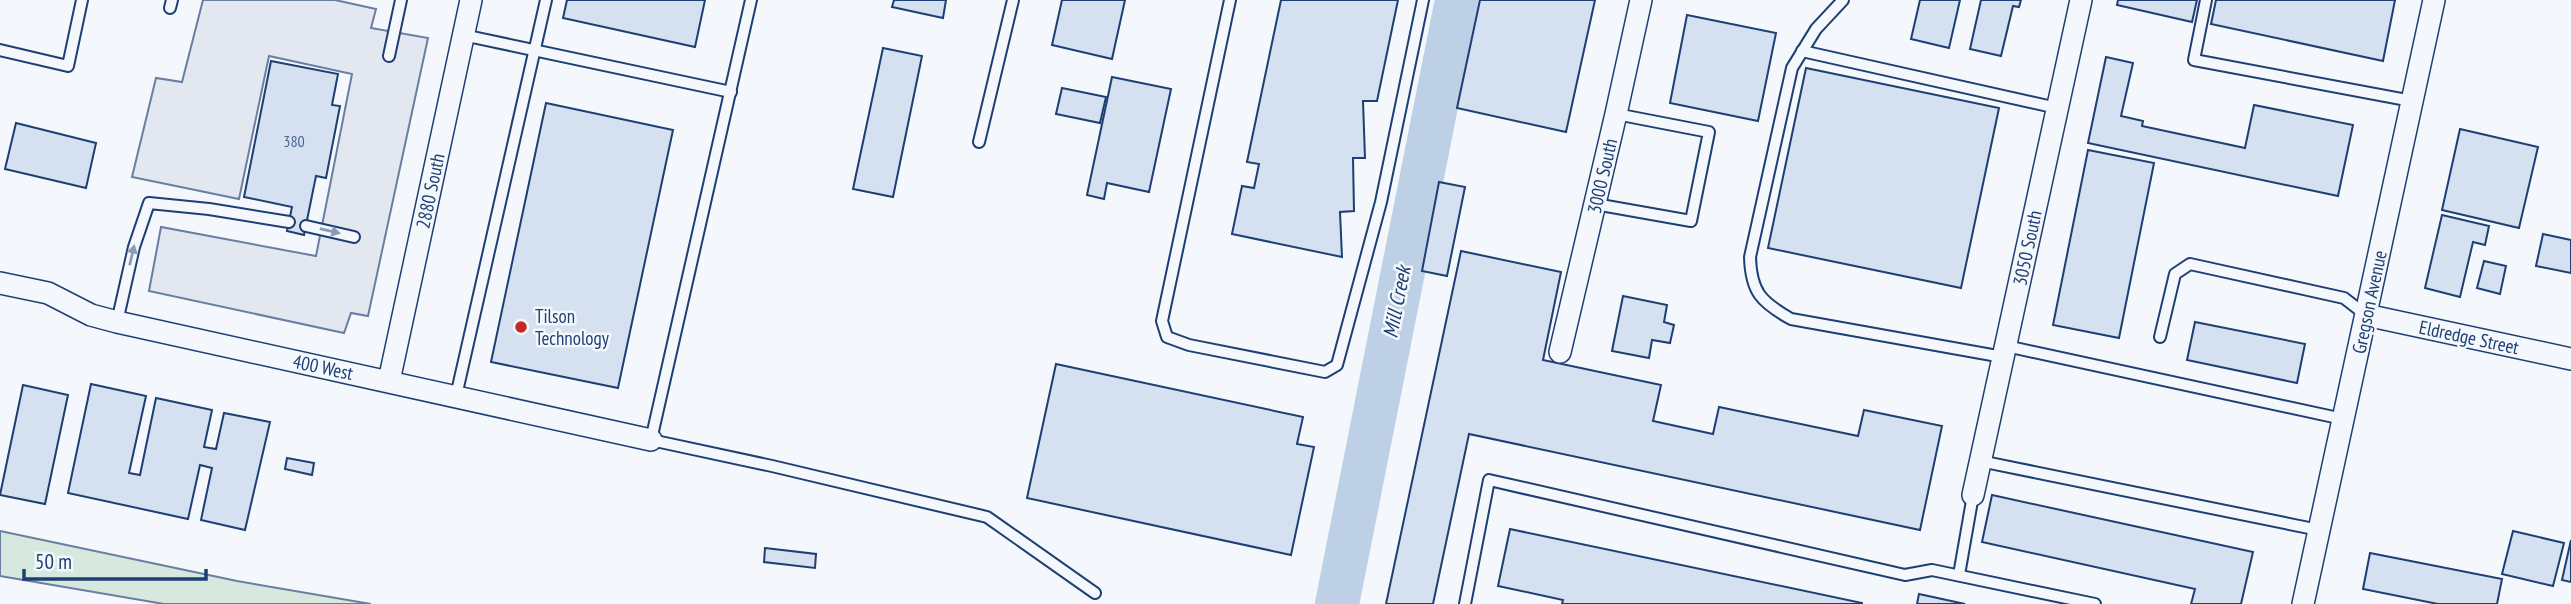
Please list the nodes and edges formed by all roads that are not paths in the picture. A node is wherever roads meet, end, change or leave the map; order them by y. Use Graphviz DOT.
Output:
graph roads {
  1 [pos="82,0"];
  2 [pos="401,0"];
  3 [pos="471,0"];
  4 [pos="545,0"];
  5 [pos="751,0"];
  6 [pos="1013,0"];
  7 [pos="1230,0"];
  8 [pos="1423,0"];
  9 [pos="1641,0"];
  10 [pos="1843,0"];
  11 [pos="2081,0"];
  12 [pos="2206,0"];
  13 [pos="2434,0"];
  14 [pos="463,35"];
  15 [pos="535,49"];
  16 [pos="0,50"];
  17 [pos="1802,51"];
  18 [pos="389,56"];
  19 [pos="730,92"];
  20 [pos="2412,101"];
  21 [pos="2057,108"];
  22 [pos="1616,114"];
  23 [pos="979,142"];
  24 [pos="1595,204"];
  25 [pos="289,222"];
  26 [pos="306,226"];
  27 [pos="354,237"];
  28 [pos="0,283"];
  29 [pos="2366,315"];
  30 [pos="117,322"];
  31 [pos="2160,337"];
  32 [pos="1560,352"];
  33 [pos="2004,352"];
  34 [pos="2571,359"];
  35 [pos="389,382"];
  36 [pos="456,396"];
  37 [pos="2343,419"];
  38 [pos="651,440"];
  39 [pos="1980,461"];
  40 [pos="1973,495"];
  41 [pos="2319,530"];
  42 [pos="1959,575"];
  43 [pos="2039,591"];
  44 [pos="1095,593"];
  45 [pos="1465,604"];
  46 [pos="2036,604"];
  47 [pos="2095,604"];
  48 [pos="2303,604"];
  1 -- 16 [label="lane"];
  2 -- 18 [label="lane"];
  3 -- 14 [label="street, 2880 South"];
  4 -- 15 [label="lane"];
  5 -- 19 [label="lane"];
  6 -- 23 [label="lane"];
  7 -- 8 [label="lane"];
  9 -- 22 [label="street, 3000 South"];
  10 -- 17 [label="lane"];
  11 -- 21 [label="street, 3050 South"];
  12 -- 20 [label="lane"];
  13 -- 20 [label="street, Gregson Avenue"];
  14 -- 15 [label="lane"];
  14 -- 35 [label="street, 2880 South"];
  15 -- 19 [label="lane"];
  15 -- 36 [label="lane"];
  17 -- 21 [label="lane"];
  17 -- 33 [label="lane"];
  19 -- 38 [label="lane"];
  20 -- 29 [label="street, Gregson Avenue"];
  21 -- 33 [label="street, 3050 South"];
  22 -- 24 [label="street, 3000 South"];
  22 -- 24 [label="lane"];
  24 -- 32 [label="street, 3000 South"];
  30 -- 25 [label="lane, one-way"];
  26 -- 27 [label="lane, one-way"];
  28 -- 30 [label="street, 400 West"];
  29 -- 31 [label="lane"];
  29 -- 34 [label="street, Eldredge Street"];
  29 -- 37 [label="street, Gregson Avenue"];
  30 -- 35 [label="street, 400 West"];
  33 -- 37 [label="lane"];
  33 -- 39 [label="street, 3050 South"];
  35 -- 36 [label="street, 400 West"];
  36 -- 38 [label="street, 400 West"];
  37 -- 41 [label="street, Gregson Avenue"];
  38 -- 44 [label="lane"];
  39 -- 40 [label="street, 3050 South"];
  39 -- 41 [label="lane"];
  40 -- 42 [label="lane"];
  41 -- 48 [label="street, Gregson Avenue"];
  42 -- 43 [label="lane"];
  42 -- 45 [label="lane"];
  43 -- 46 [label="lane"];
  43 -- 47 [label="lane"];
}
